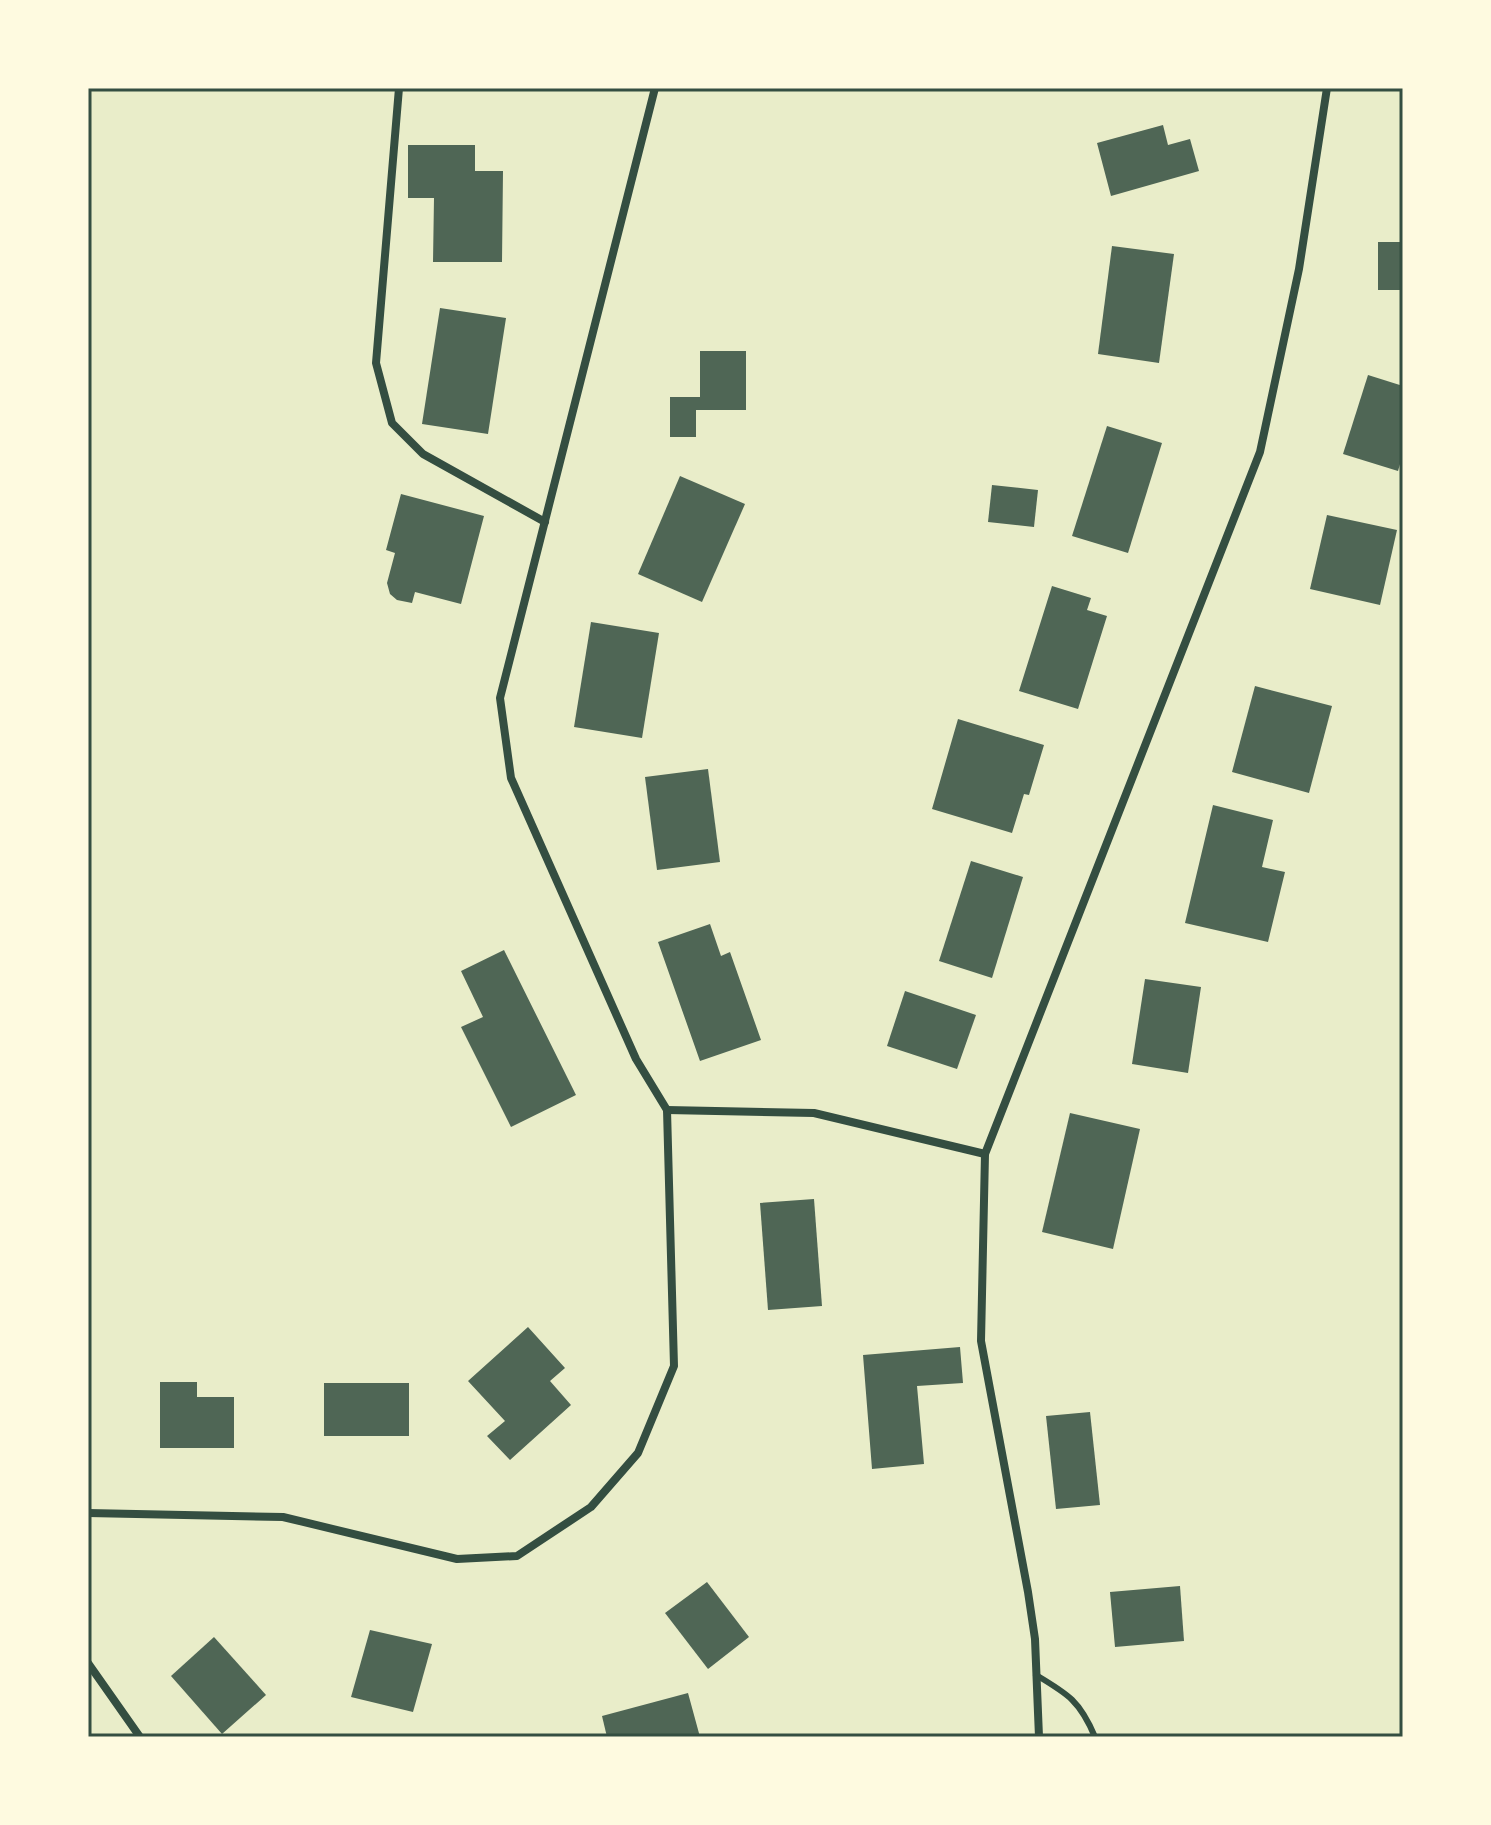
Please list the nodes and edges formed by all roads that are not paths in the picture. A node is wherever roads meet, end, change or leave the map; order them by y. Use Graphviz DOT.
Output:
graph roads {
  1 [pos="399,88"];
  2 [pos="655,88"];
  3 [pos="1327,88"];
  4 [pos="545,522"];
  5 [pos="667,1110"];
  6 [pos="985,1154"];
  7 [pos="88,1513"];
  8 [pos="88,1663"];
  9 [pos="1036,1675"];
  10 [pos="140,1737"];
  11 [pos="1039,1737"];
  12 [pos="1095,1737"];
  1 -- 4 [label="street"];
  2 -- 4 [label="street"];
  3 -- 6 [label="street"];
  4 -- 5 [label="street"];
  5 -- 6 [label="street"];
  5 -- 7 [label="street"];
  6 -- 9 [label="street"];
  8 -- 10 [label="street"];
  9 -- 11 [label="street"];
  9 -- 12 [label="lane"];
}
